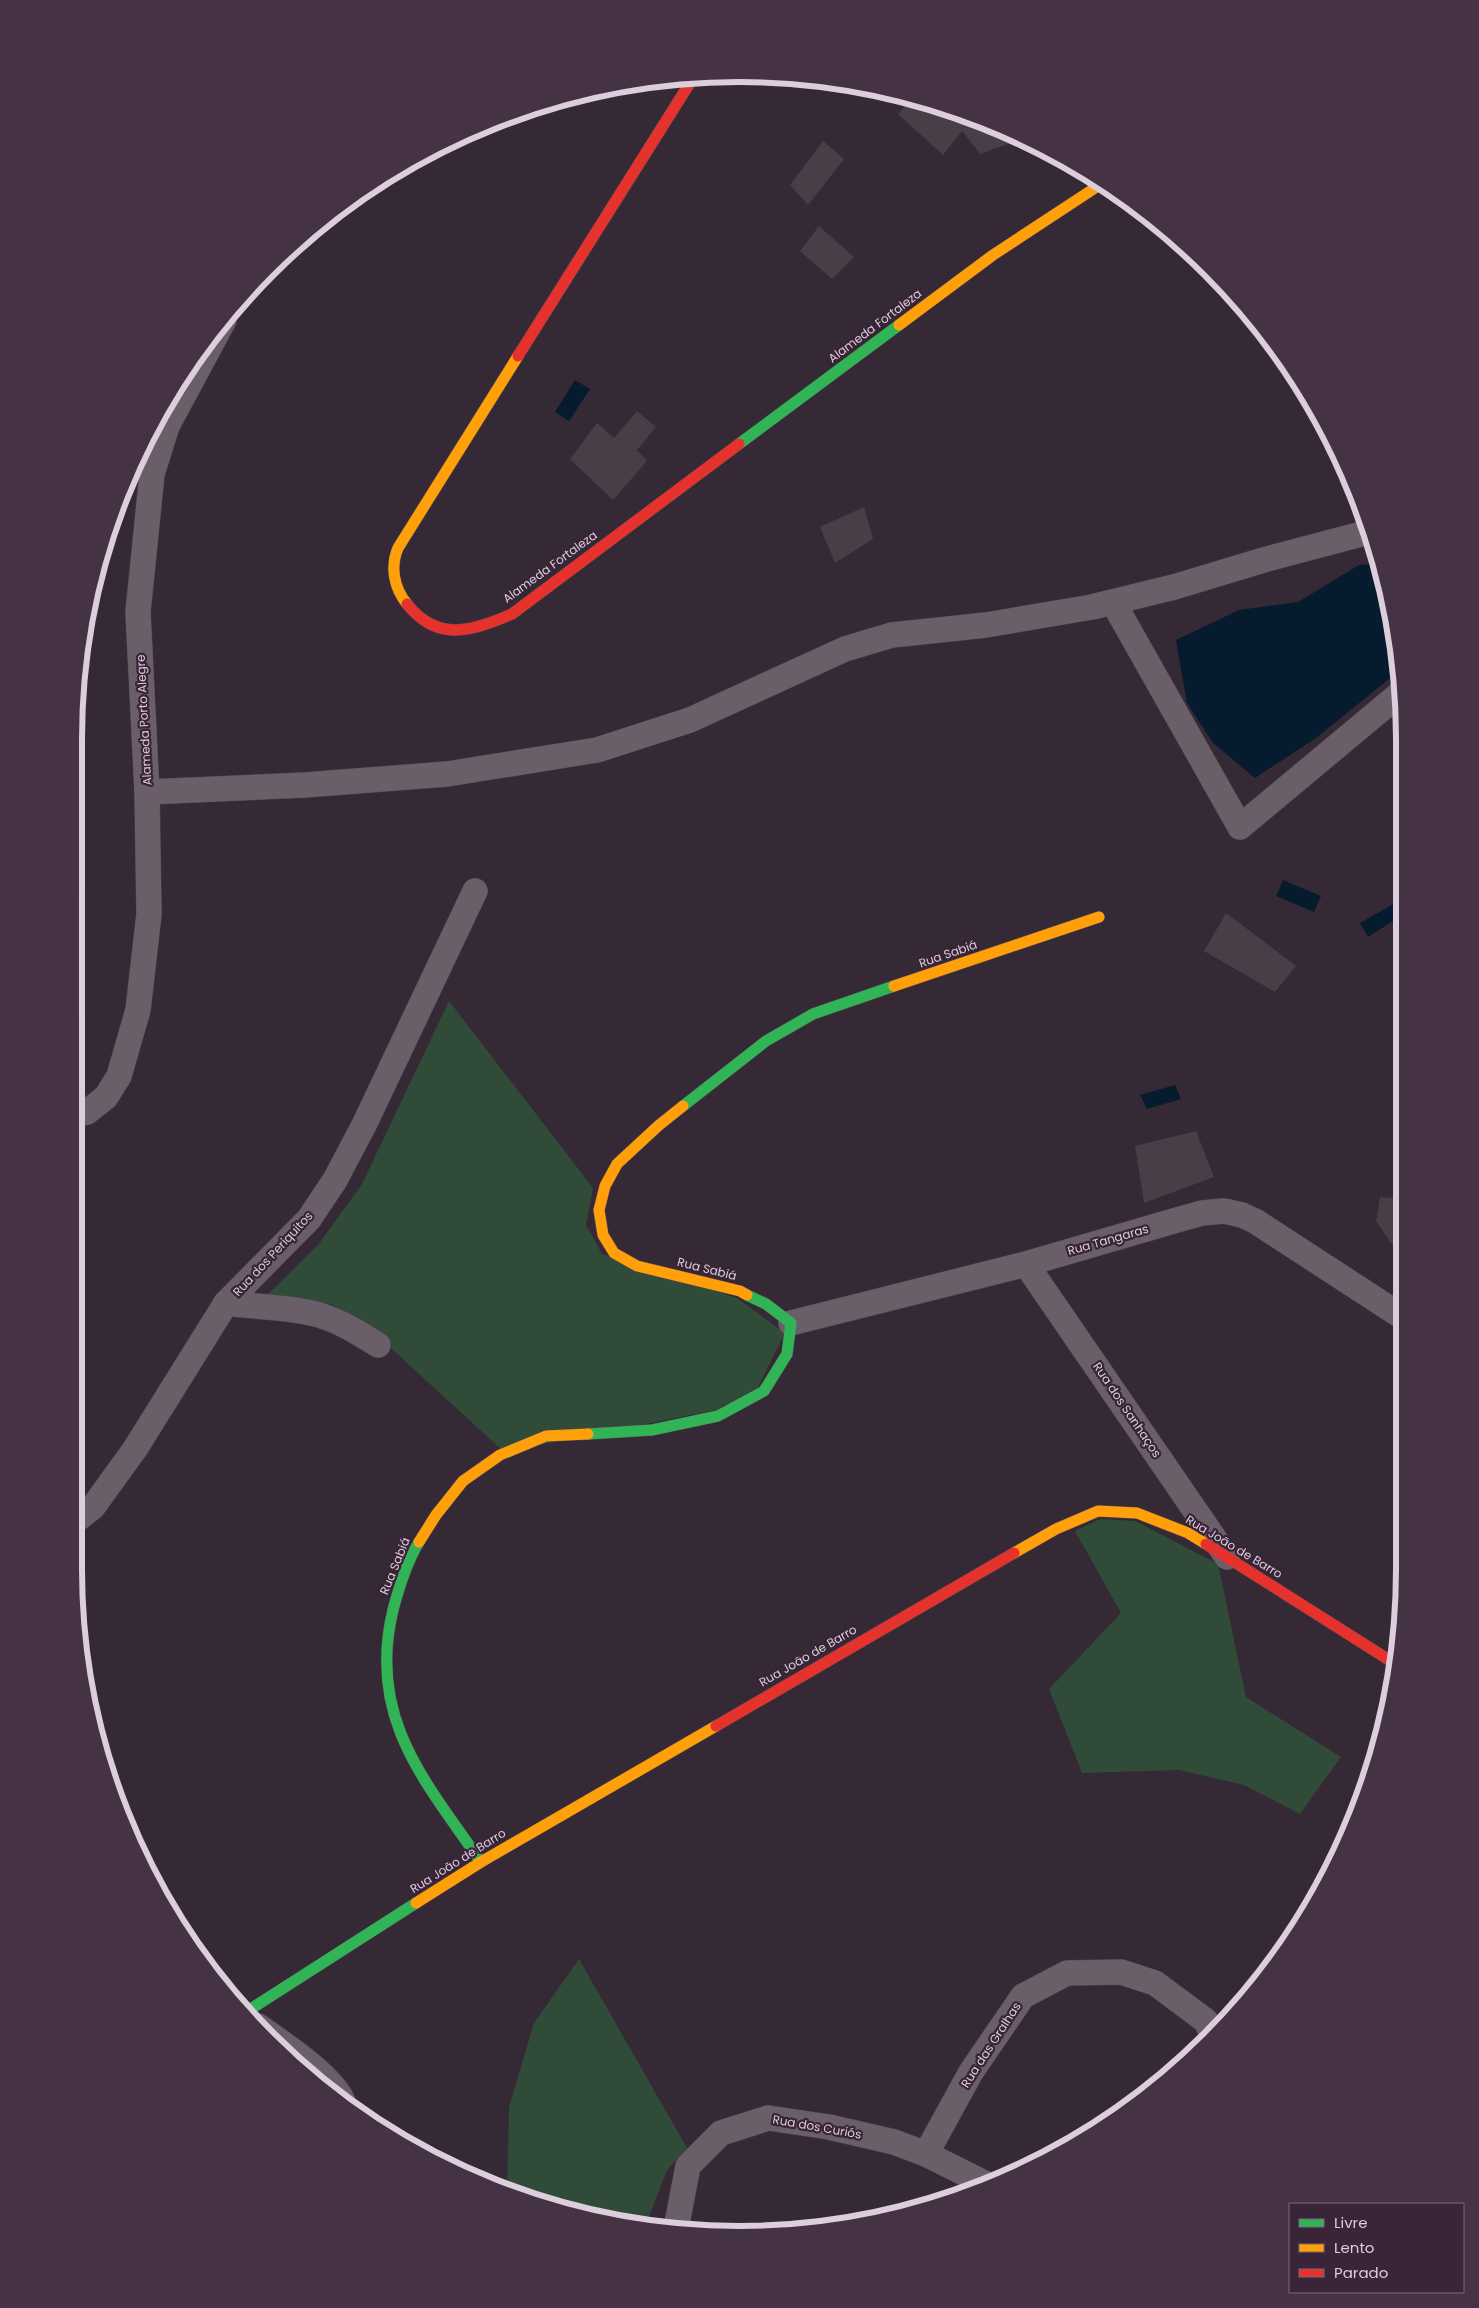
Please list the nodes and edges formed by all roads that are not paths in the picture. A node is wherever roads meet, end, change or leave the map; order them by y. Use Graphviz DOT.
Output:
graph roads {
  1 [pos="689,85"];
  2 [pos="1096,187"];
  3 [pos="200,364"];
  4 [pos="1364,533"];
  5 [pos="1113,602"];
  6 [pos="1395,699"];
  7 [pos="147,792"];
  8 [pos="475,891"];
  9 [pos="1099,917"];
  10 [pos="82,1113"];
  11 [pos="1026,1264"];
  12 [pos="226,1303"];
  13 [pos="1396,1313"];
  14 [pos="791,1323"];
  15 [pos="378,1345"];
  16 [pos="82,1516"];
  17 [pos="1227,1557"];
  18 [pos="1390,1661"];
  19 [pos="481,1862"];
  20 [pos="252,2008"];
  21 [pos="1209,2028"];
  22 [pos="306,2062"];
  23 [pos="317,2071"];
  24 [pos="926,2154"];
  25 [pos="978,2180"];
  26 [pos="677,2222"];
  1 -- 2 [label="street, Alameda Fortaleza"];
  3 -- 7 [label="street, Alameda Porto Alegre"];
  4 -- 5 [label="street"];
  5 -- 6 [label="street"];
  5 -- 7 [label="street"];
  7 -- 10 [label="street, Alameda Porto Alegre"];
  8 -- 12 [label="street, Rua dos Periquitos"];
  9 -- 14 [label="street, Rua Sabiá"];
  11 -- 13 [label="street, Rua Tangaras"];
  11 -- 14 [label="street, Rua Tangaras"];
  11 -- 17 [label="street, Rua dos Sanhaços"];
  12 -- 15 [label="street"];
  12 -- 16 [label="street, Rua dos Periquitos"];
  14 -- 19 [label="street, Rua Sabiá"];
  17 -- 18 [label="street, Rua João de Barro"];
  17 -- 19 [label="street, Rua João de Barro"];
  19 -- 20 [label="street, Rua João de Barro"];
  21 -- 24 [label="street, Rua das Gralhas"];
  22 -- 23 [label="street"];
  24 -- 25 [label="street, Rua dos Curiós"];
  24 -- 26 [label="street, Rua dos Curiós"];
}
